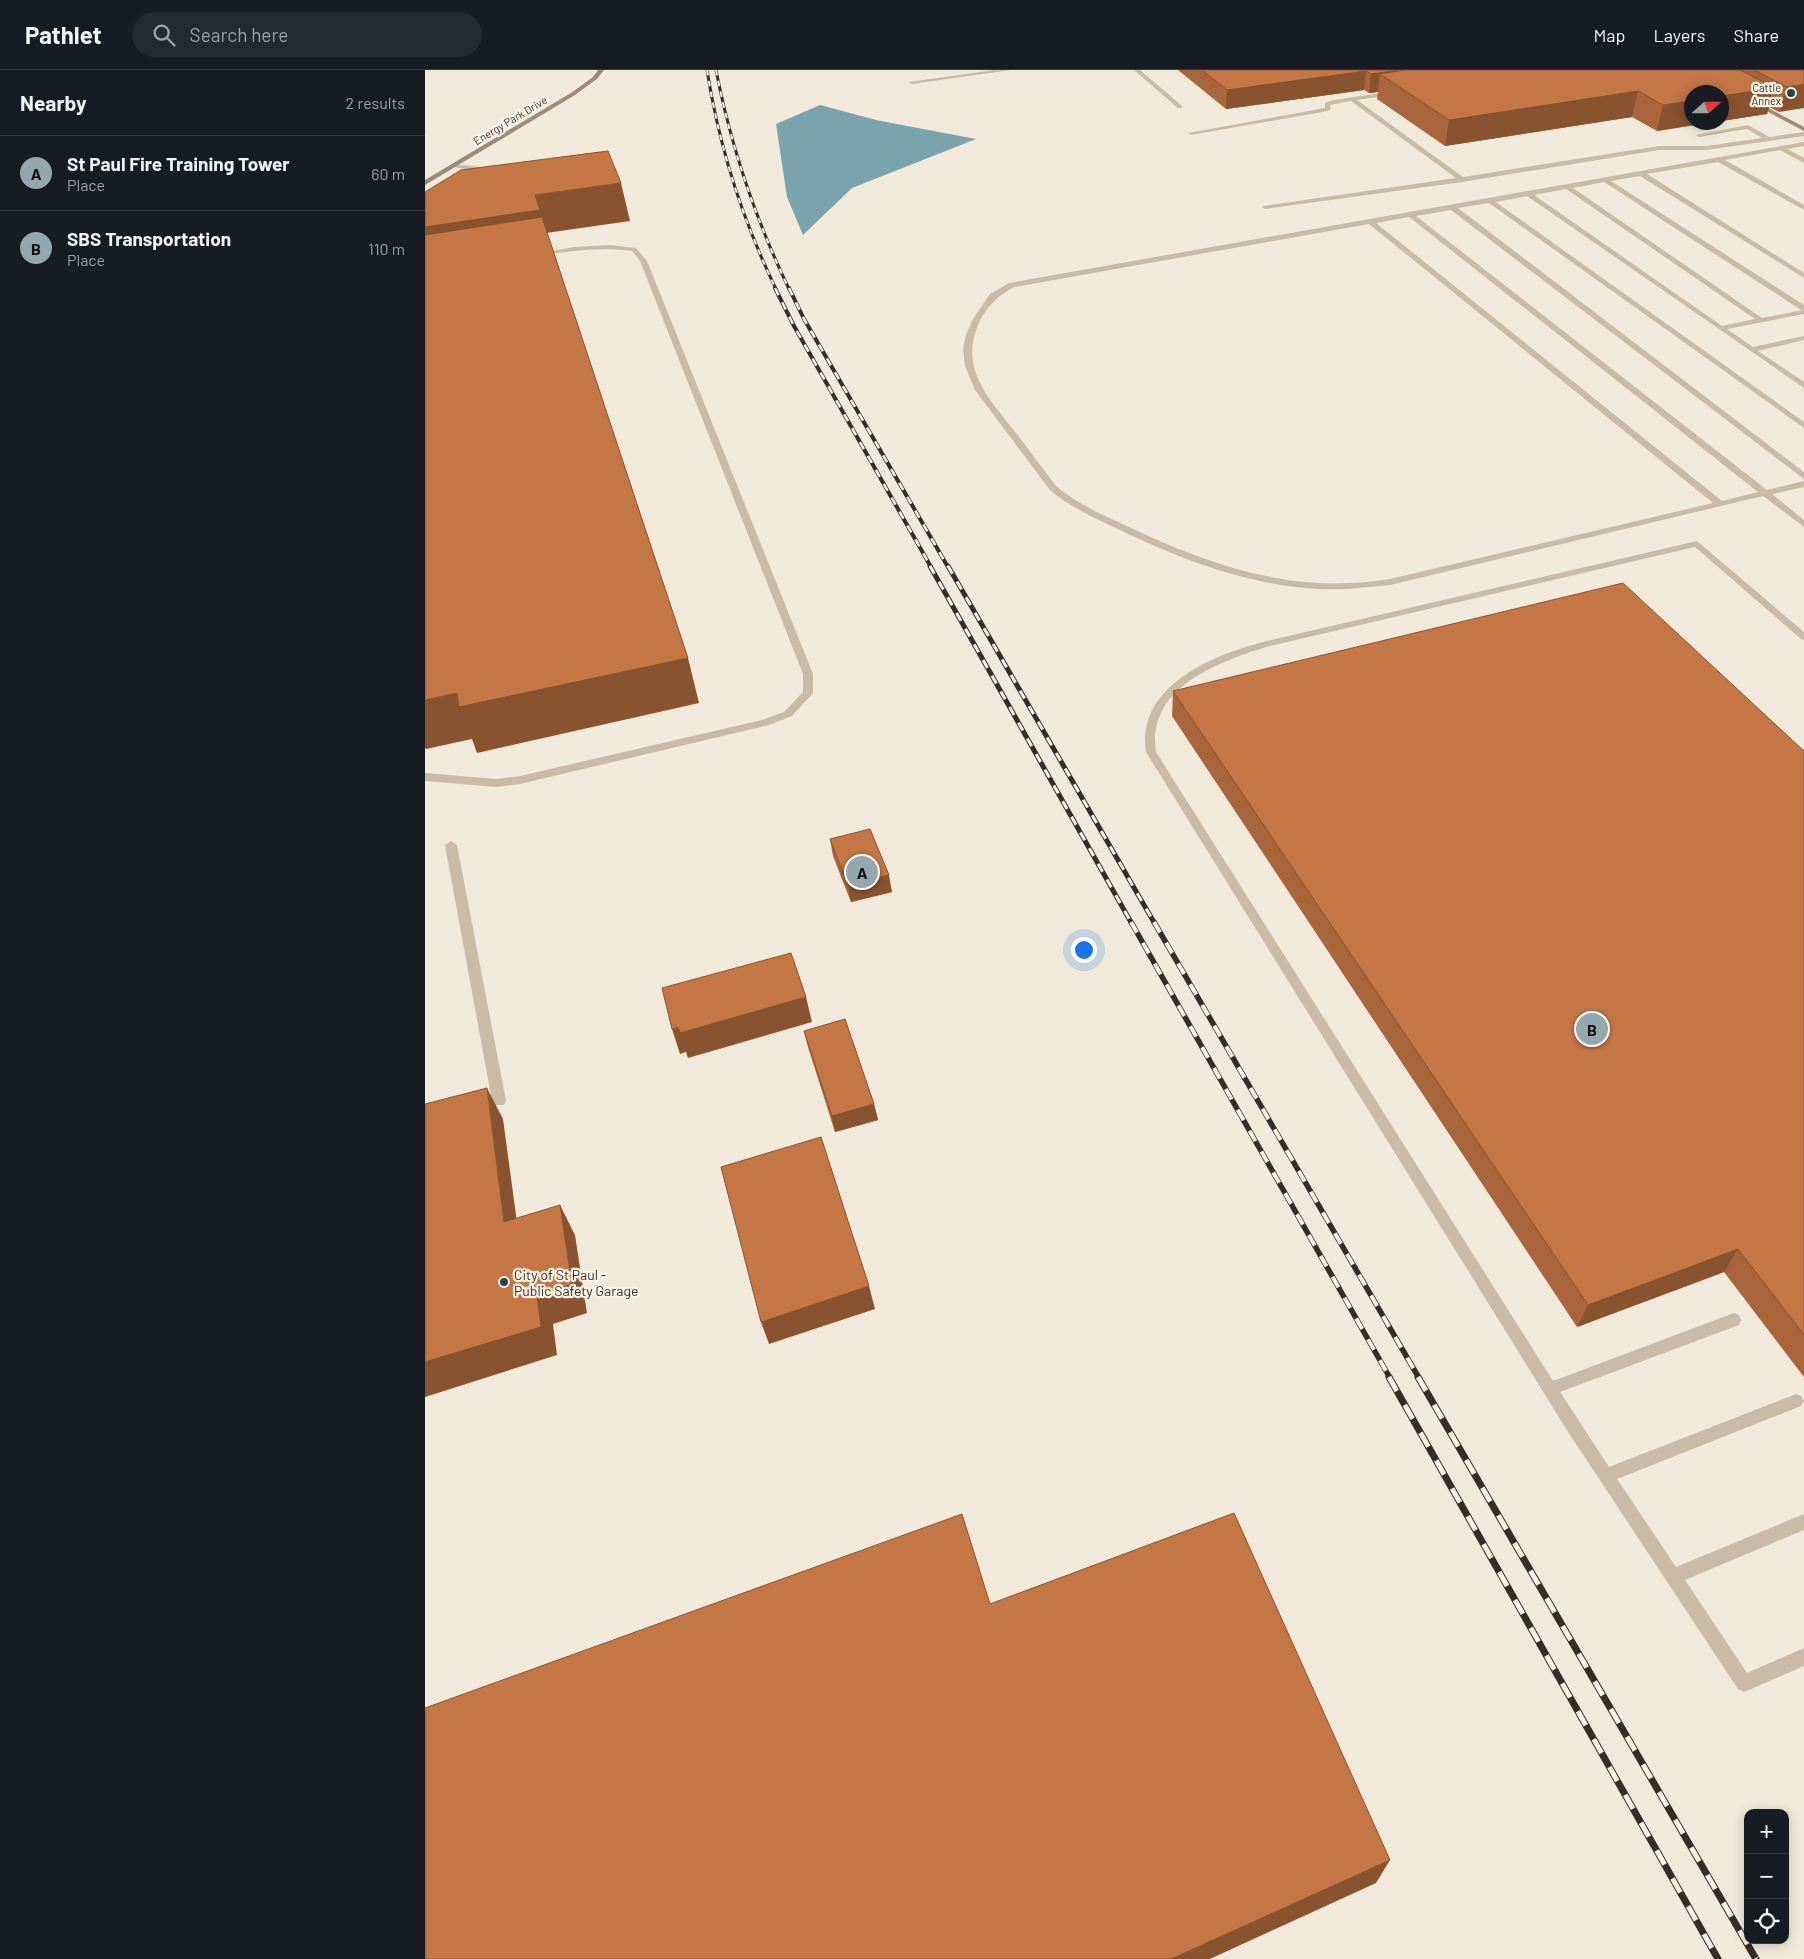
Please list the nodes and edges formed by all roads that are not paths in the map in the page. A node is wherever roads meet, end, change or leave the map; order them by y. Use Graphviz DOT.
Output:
graph roads {
  1 [pos="601,70"];
  2 [pos="1008,70"];
  3 [pos="1137,70"];
  4 [pos="912,82"];
  5 [pos="1400,92"];
  6 [pos="1744,97"];
  7 [pos="1352,99"];
  8 [pos="1180,107"];
  9 [pos="1804,129"];
  10 [pos="1191,133"];
  11 [pos="1804,134"];
  12 [pos="1699,135"];
  13 [pos="1770,140"];
  14 [pos="1804,144"];
  15 [pos="1781,148"];
  16 [pos="1718,159"];
  17 [pos="1804,161"];
  18 [pos="453,166"];
  19 [pos="1642,174"];
  20 [pos="493,176"];
  21 [pos="1462,180"];
  22 [pos="1605,180"];
  23 [pos="425,183"];
  24 [pos="1567,187"];
  25 [pos="1528,194"];
  26 [pos="1491,201"];
  27 [pos="1265,207"];
  28 [pos="1452,207"];
  29 [pos="1804,208"];
  30 [pos="1411,215"];
  31 [pos="1371,222"];
  32 [pos="530,255"];
  33 [pos="1804,276"];
  34 [pos="1804,310"];
  35 [pos="1761,320"];
  36 [pos="1721,328"];
  37 [pos="1804,338"];
  38 [pos="1752,350"];
  39 [pos="1804,386"];
  40 [pos="1804,426"];
  41 [pos="1804,476"];
  42 [pos="1804,484"];
  43 [pos="1765,493"];
  44 [pos="1719,503"];
  45 [pos="1804,524"];
  46 [pos="1804,637"];
  47 [pos="425,777"];
  48 [pos="451,845"];
  49 [pos="499,1102"];
  50 [pos="1734,1320"];
  51 [pos="1550,1390"];
  52 [pos="1796,1401"];
  53 [pos="1606,1476"];
  54 [pos="1804,1522"];
  55 [pos="1673,1577"];
  56 [pos="1804,1657"];
  1 -- 18 [label="street, Energy Park Drive"];
  2 -- 4 [label="lane"];
  3 -- 8 [label="lane"];
  5 -- 7 [label="lane"];
  6 -- 9 [label="street"];
  7 -- 10 [label="lane"];
  7 -- 21 [label="lane"];
  11 -- 13 [label="lane"];
  12 -- 13 [label="lane"];
  13 -- 21 [label="lane"];
  14 -- 15 [label="lane"];
  15 -- 16 [label="lane"];
  15 -- 17 [label="lane"];
  16 -- 19 [label="lane"];
  16 -- 29 [label="lane"];
  18 -- 20 [label="lane"];
  18 -- 23 [label="street, Energy Park Drive"];
  19 -- 22 [label="lane"];
  19 -- 33 [label="lane"];
  21 -- 27 [label="lane"];
  22 -- 24 [label="lane"];
  22 -- 34 [label="lane"];
  24 -- 25 [label="lane"];
  24 -- 35 [label="lane"];
  25 -- 26 [label="lane"];
  25 -- 36 [label="lane"];
  26 -- 28 [label="lane"];
  26 -- 40 [label="lane"];
  28 -- 30 [label="lane"];
  28 -- 41 [label="lane"];
  30 -- 31 [label="lane"];
  30 -- 43 [label="lane"];
  31 -- 44 [label="lane"];
  31 -- 44 [label="lane"];
  32 -- 47 [label="lane"];
  34 -- 35 [label="lane"];
  35 -- 36 [label="lane"];
  36 -- 38 [label="lane"];
  37 -- 38 [label="lane"];
  38 -- 39 [label="lane"];
  42 -- 43 [label="lane"];
  43 -- 44 [label="lane"];
  43 -- 45 [label="lane"];
  46 -- 51 [label="lane"];
  48 -- 49 [label="lane"];
  50 -- 51 [label="lane"];
  51 -- 53 [label="lane"];
  52 -- 53 [label="lane"];
  53 -- 55 [label="lane"];
  54 -- 55 [label="lane"];
  55 -- 56 [label="lane"];
}
